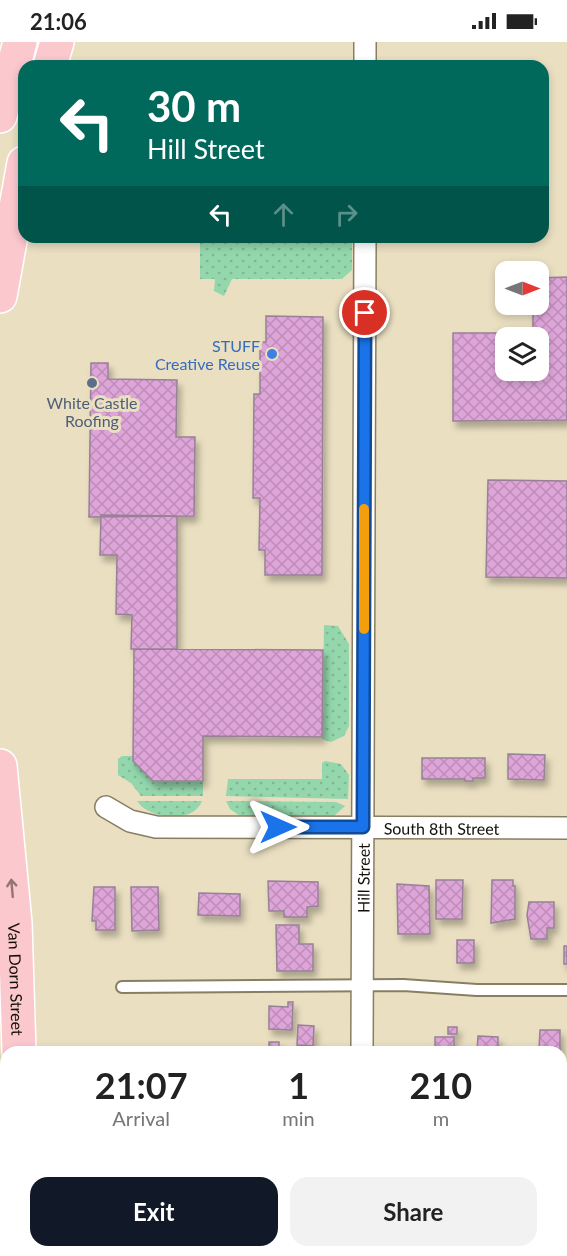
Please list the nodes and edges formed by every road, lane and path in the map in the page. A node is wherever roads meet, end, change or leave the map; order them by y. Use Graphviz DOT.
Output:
graph roads {
  1 [pos="20,42"];
  2 [pos="57,42"];
  3 [pos="365,42"];
  4 [pos="52,60"];
  5 [pos="365,60"];
  6 [pos="10,104"];
  7 [pos="18,196"];
  8 [pos="365,243"];
  9 [pos="0,296"];
  10 [pos="0,766"];
  11 [pos="106,807"];
  12 [pos="363,827"];
  13 [pos="567,828"];
  14 [pos="362,986"];
  15 [pos="122,987"];
  16 [pos="567,990"];
  17 [pos="19,1046"];
  18 [pos="362,1046"];
  1 -- 6 [label="main road"];
  2 -- 4 [label="main road"];
  3 -- 5 [label="street"];
  7 -- 9 [label="main road"];
  8 -- 12 [label="street, Hill Street"];
  17 -- 10 [label="main road, Van Dorn Street, one-way"];
  11 -- 12 [label="street, South 8th Street"];
  12 -- 13 [label="street, South 8th Street"];
  12 -- 14 [label="street, Hill Street"];
  14 -- 15 [label="lane"];
  14 -- 16 [label="lane"];
  14 -- 18 [label="street, Hill Street"];
}
